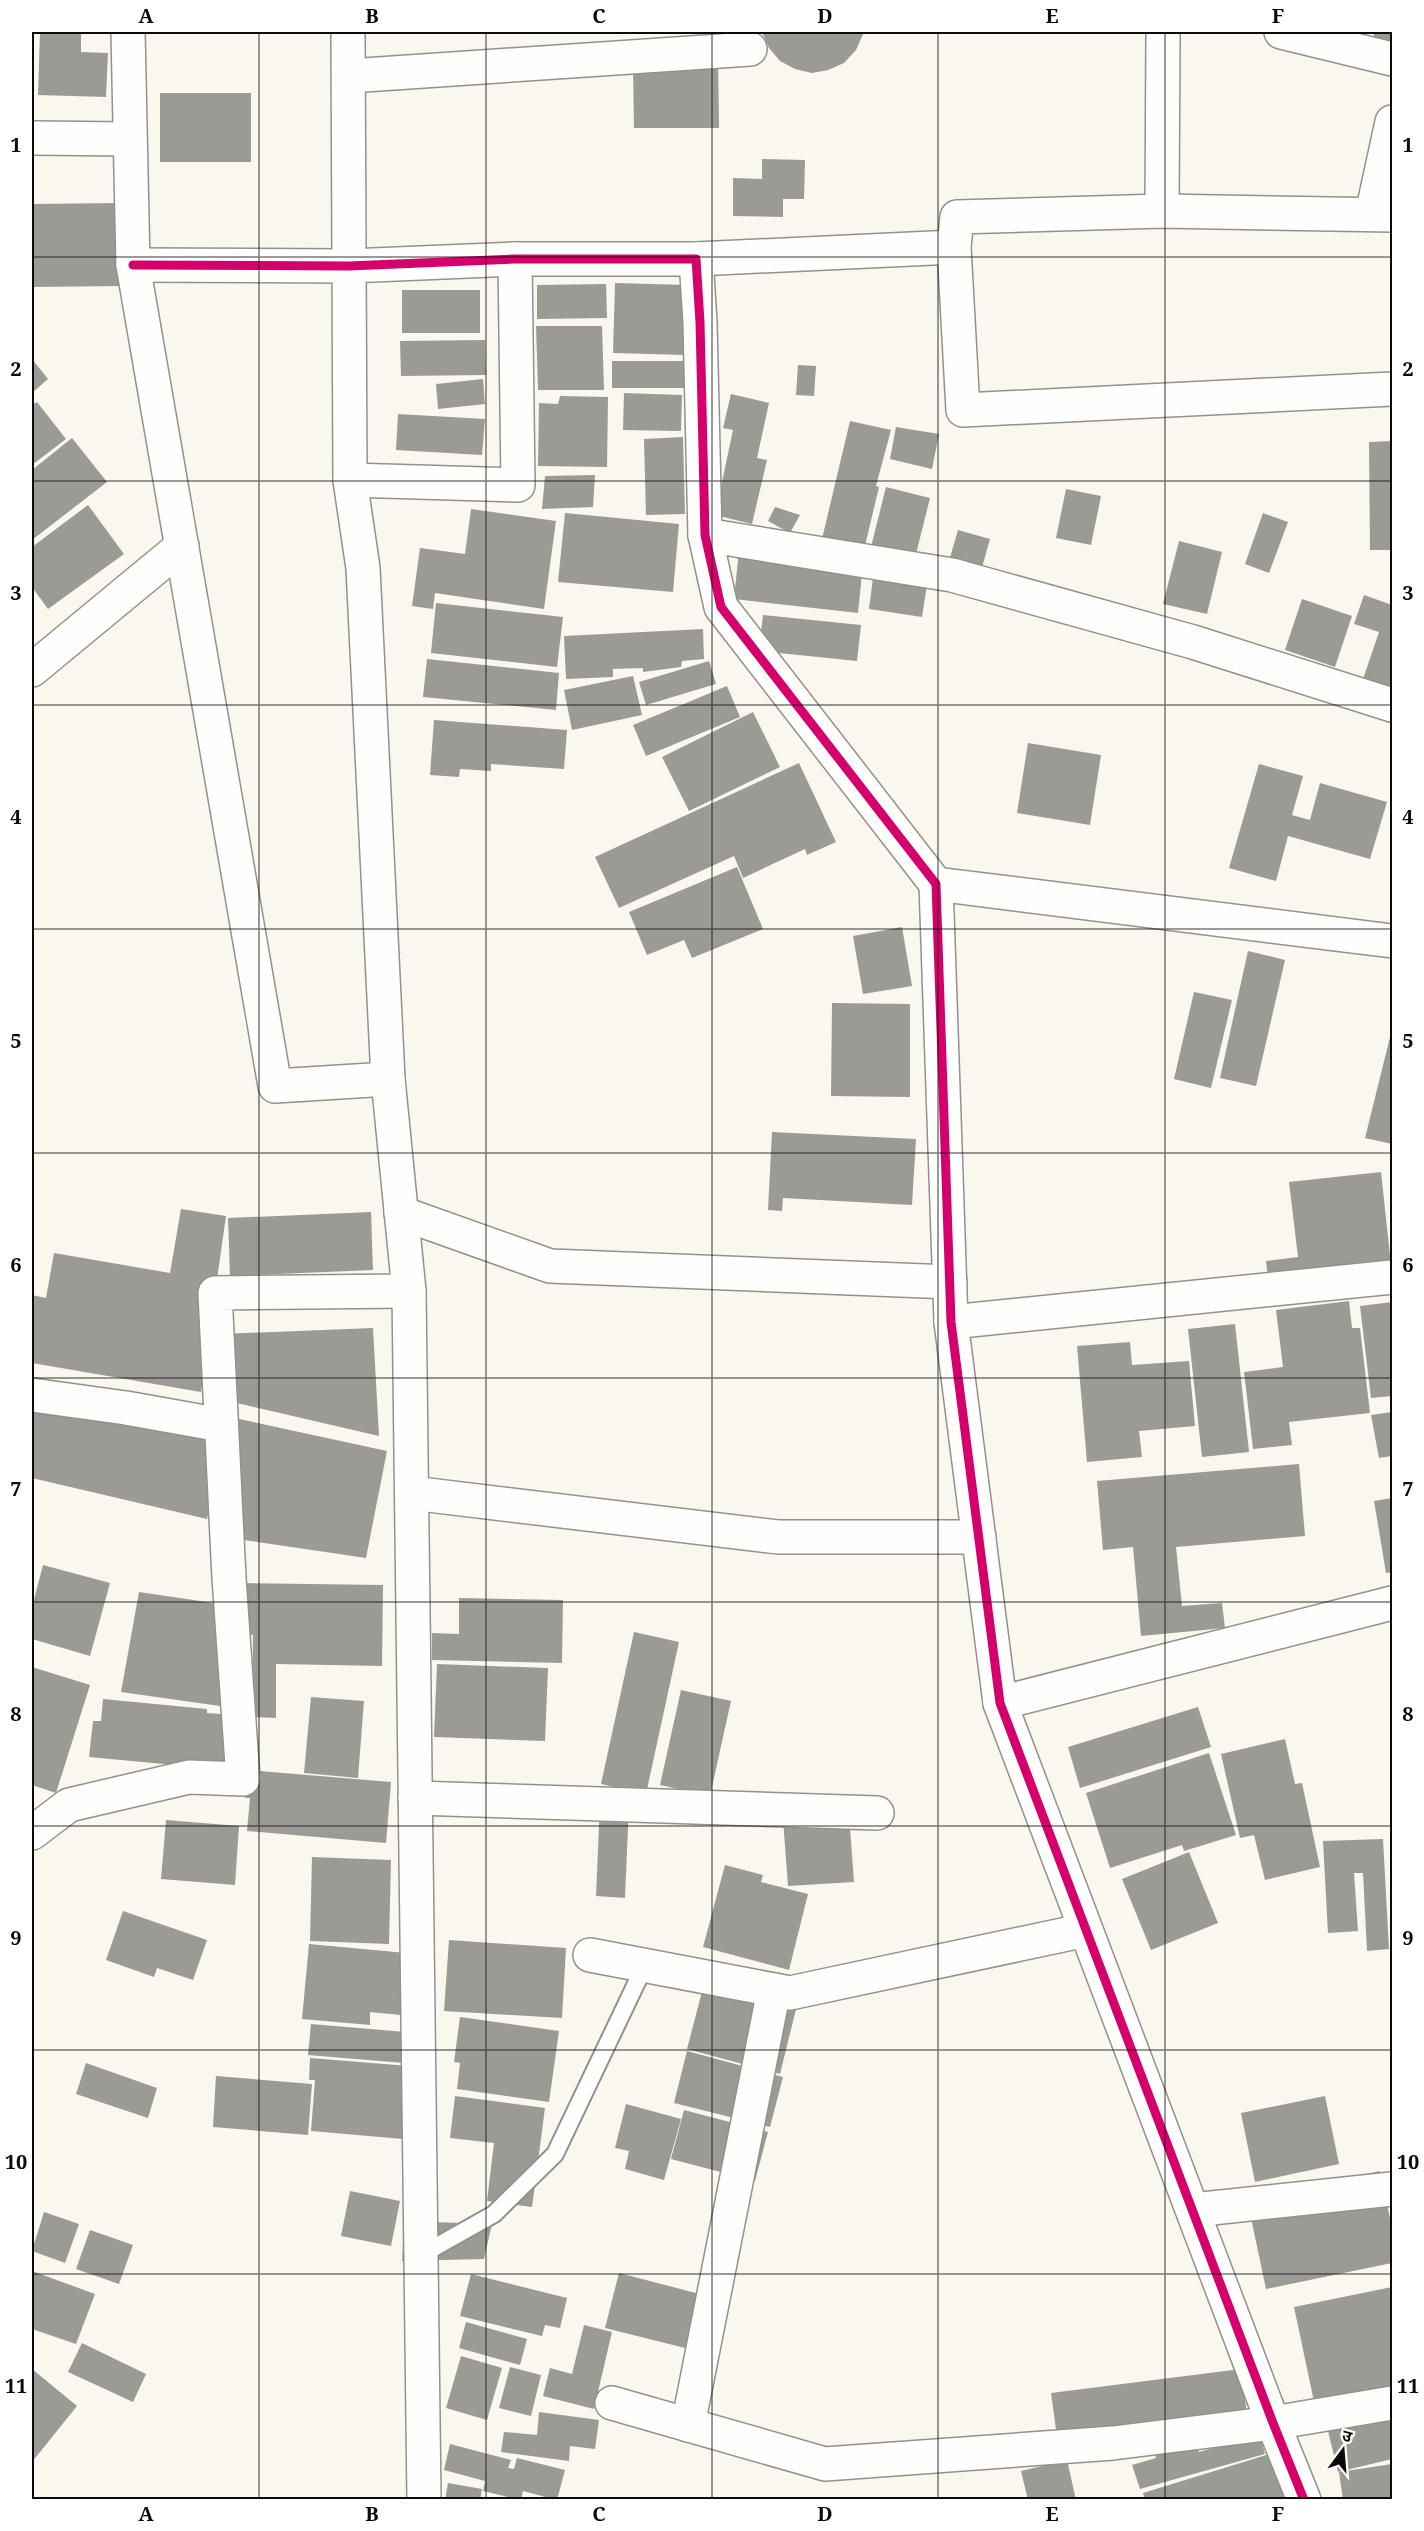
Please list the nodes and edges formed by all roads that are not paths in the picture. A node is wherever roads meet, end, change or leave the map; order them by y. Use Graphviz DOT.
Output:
graph roads {
  1 [pos="128,32"];
  2 [pos="348,32"];
  3 [pos="1162,32"];
  4 [pos="1281,32"];
  5 [pos="750,49"];
  6 [pos="1392,60"];
  7 [pos="349,76"];
  8 [pos="1392,122"];
  9 [pos="32,138"];
  10 [pos="130,139"];
  11 [pos="1162,212"];
  12 [pos="1382,214"];
  13 [pos="954,247"];
  14 [pos="515,259"];
  15 [pos="696,259"];
  16 [pos="133,265"];
  17 [pos="349,266"];
  18 [pos="1392,389"];
  19 [pos="350,480"];
  20 [pos="705,535"];
  21 [pos="182,546"];
  22 [pos="32,670"];
  23 [pos="1392,705"];
  24 [pos="936,884"];
  25 [pos="1392,940"];
  26 [pos="388,1079"];
  27 [pos="401,1213"];
  28 [pos="1392,1277"];
  29 [pos="950,1282"];
  30 [pos="409,1291"];
  31 [pos="951,1322"];
  32 [pos="32,1395"];
  33 [pos="221,1425"];
  34 [pos="412,1493"];
  35 [pos="979,1537"];
  36 [pos="1392,1603"];
  37 [pos="1000,1703"];
  38 [pos="415,1798"];
  39 [pos="877,1814"];
  40 [pos="32,1833"];
  41 [pos="1086,1930"];
  42 [pos="590,1955"];
  43 [pos="645,1965"];
  44 [pos="774,1990"];
  45 [pos="1392,2189"];
  46 [pos="1193,2210"];
  47 [pos="420,2255"];
  48 [pos="612,2403"];
  49 [pos="1392,2403"];
  50 [pos="1273,2423"];
  51 [pos="688,2425"];
  52 [pos="424,2499"];
  53 [pos="1304,2499"];
  1 -- 10 [label="street"];
  2 -- 7 [label="street"];
  3 -- 11 [label="street"];
  4 -- 6 [label="street"];
  5 -- 7 [label="street"];
  7 -- 17 [label="street"];
  8 -- 12 [label="street"];
  9 -- 10 [label="street"];
  10 -- 16 [label="street"];
  11 -- 12 [label="street"];
  11 -- 13 [label="street"];
  13 -- 15 [label="street"];
  13 -- 18 [label="street"];
  14 -- 15 [label="street"];
  14 -- 17 [label="street"];
  14 -- 19 [label="street"];
  15 -- 20 [label="street"];
  16 -- 17 [label="street"];
  16 -- 21 [label="street"];
  17 -- 19 [label="street"];
  19 -- 26 [label="street"];
  20 -- 23 [label="street"];
  20 -- 24 [label="street"];
  21 -- 22 [label="street"];
  21 -- 26 [label="street"];
  24 -- 25 [label="street"];
  24 -- 29 [label="street"];
  26 -- 27 [label="street"];
  27 -- 29 [label="street"];
  27 -- 30 [label="street"];
  28 -- 31 [label="street"];
  29 -- 31 [label="street"];
  30 -- 33 [label="street"];
  30 -- 34 [label="street"];
  31 -- 35 [label="street"];
  32 -- 33 [label="street"];
  33 -- 40 [label="street"];
  34 -- 35 [label="street"];
  34 -- 38 [label="street"];
  35 -- 37 [label="street"];
  36 -- 37 [label="street"];
  37 -- 41 [label="street"];
  38 -- 39 [label="street"];
  38 -- 47 [label="street"];
  41 -- 44 [label="street"];
  41 -- 46 [label="street"];
  42 -- 43 [label="street"];
  43 -- 44 [label="street"];
  43 -- 47 [label="lane"];
  44 -- 51 [label="street"];
  45 -- 46 [label="street"];
  46 -- 50 [label="street"];
  47 -- 52 [label="street"];
  48 -- 51 [label="street"];
  49 -- 50 [label="street"];
  50 -- 51 [label="street"];
  50 -- 53 [label="street"];
}
